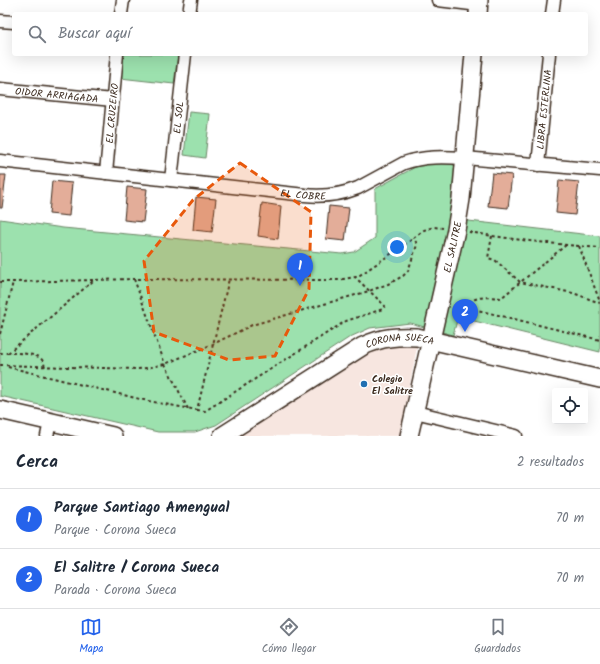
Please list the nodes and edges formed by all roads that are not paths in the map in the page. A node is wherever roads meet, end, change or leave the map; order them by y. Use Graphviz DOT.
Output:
graph roads {
  1 [pos="123,0"];
  2 [pos="191,0"];
  3 [pos="438,0"];
  4 [pos="554,0"];
  5 [pos="479,6"];
  6 [pos="121,12"];
  7 [pos="189,12"];
  8 [pos="552,12"];
  9 [pos="0,21"];
  10 [pos="12,22"];
  11 [pos="117,56"];
  12 [pos="185,56"];
  13 [pos="474,56"];
  14 [pos="549,56"];
  15 [pos="0,89"];
  16 [pos="113,100"];
  17 [pos="465,158"];
  18 [pos="0,161"];
  19 [pos="538,165"];
  20 [pos="600,170"];
  21 [pos="106,172"];
  22 [pos="171,180"];
  23 [pos="431,340"];
  24 [pos="600,379"];
  25 [pos="0,410"];
  26 [pos="415,412"];
  27 [pos="48,429"];
  28 [pos="113,436"];
  29 [pos="222,436"];
  30 [pos="409,436"];
  31 [pos="516,436"];
  1 -- 6 [label="street"];
  2 -- 7 [label="street"];
  3 -- 5 [label="street"];
  4 -- 8 [label="street"];
  9 -- 10 [label="street"];
  11 -- 16 [label="street, EL CRUZEIRO"];
  12 -- 22 [label="street, EL SOL"];
  13 -- 17 [label="street, EL SALITRE"];
  14 -- 19 [label="street, LIBRA ESTERLINA"];
  15 -- 16 [label="street, OIDOR ARRIAGADA"];
  16 -- 21 [label="street, EL CRUZEIRO"];
  17 -- 19 [label="street, EL COBRE"];
  17 -- 22 [label="street, EL COBRE"];
  17 -- 23 [label="street, EL SALITRE"];
  18 -- 21 [label="street, EL COBRE"];
  19 -- 20 [label="street, EL COBRE"];
  21 -- 22 [label="street, EL COBRE"];
  23 -- 24 [label="street, CORONA SUECA"];
  23 -- 26 [label="street, EL SALITRE"];
  23 -- 29 [label="street, CORONA SUECA"];
  25 -- 27 [label="street"];
  26 -- 30 [label="street, EL SALITRE"];
  26 -- 31 [label="street"];
  27 -- 28 [label="street"];
}
